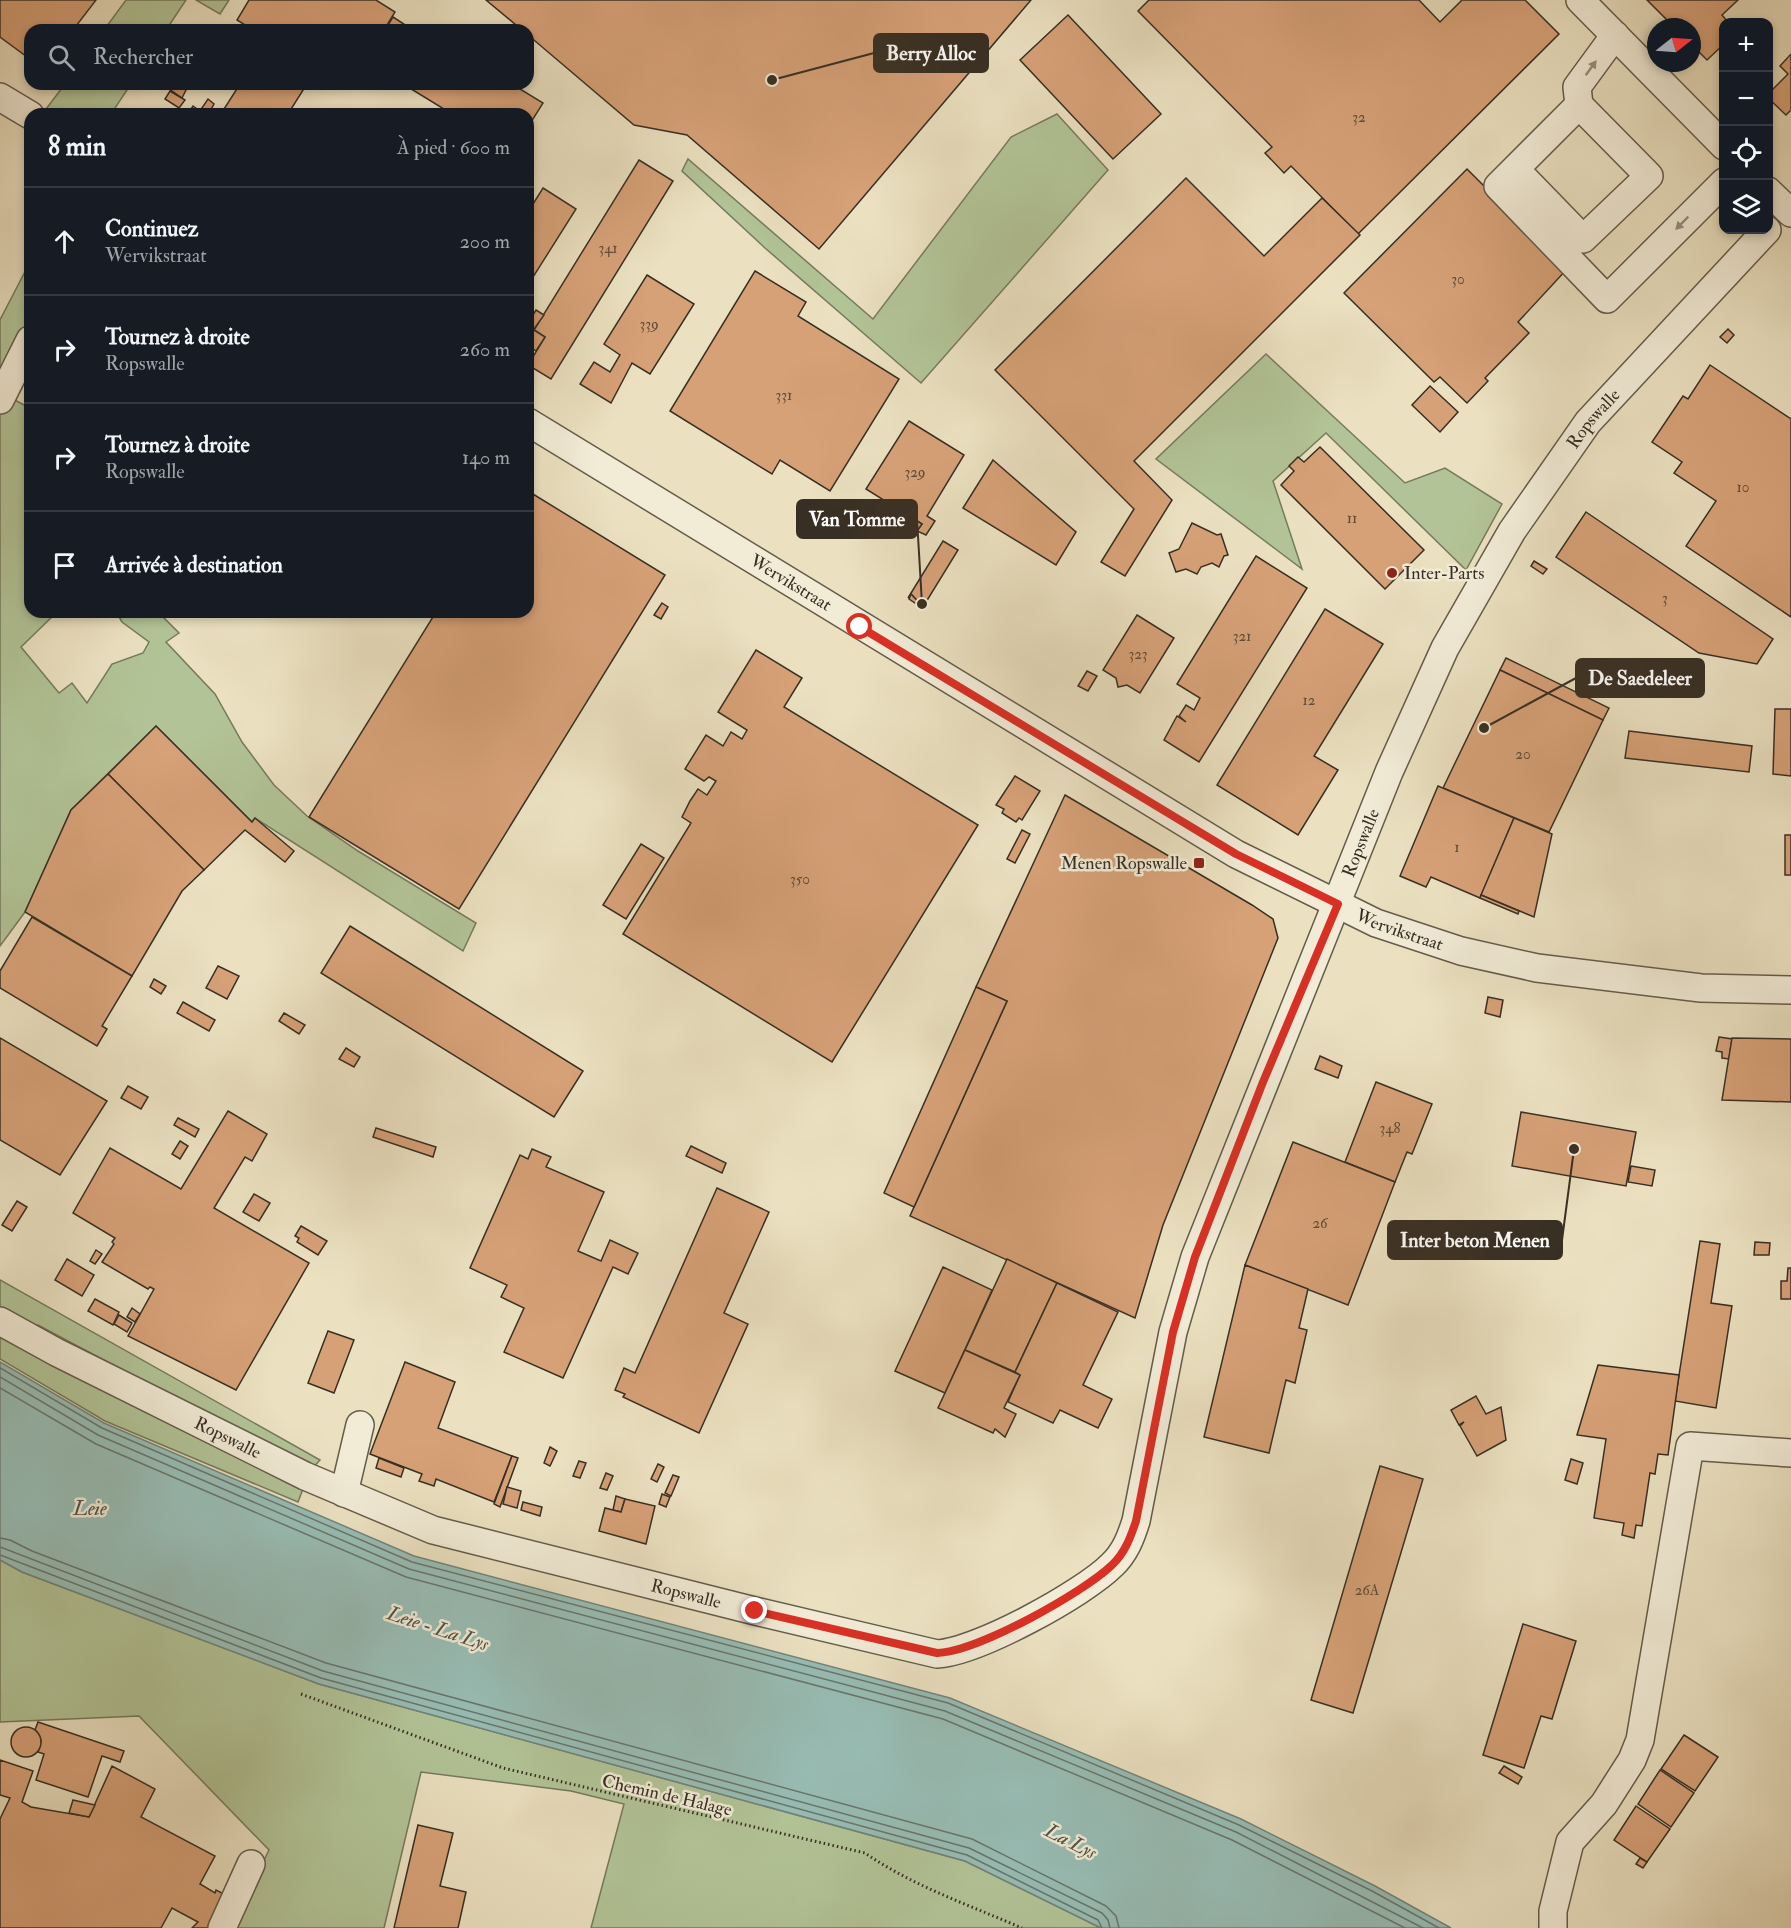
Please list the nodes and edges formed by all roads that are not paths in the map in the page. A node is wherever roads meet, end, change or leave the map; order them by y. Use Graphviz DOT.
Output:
graph roads {
  1 [pos="1580,0"];
  2 [pos="1615,35"];
  3 [pos="0,97"];
  4 [pos="1579,105"];
  5 [pos="24,111"];
  6 [pos="1719,141"];
  7 [pos="1515,169"];
  8 [pos="1719,187"];
  9 [pos="1776,214"];
  10 [pos="24,352"];
  11 [pos="0,400"];
  12 [pos="534,426"];
  13 [pos="1338,904"];
  14 [pos="1791,990"];
  15 [pos="0,1321"];
  16 [pos="360,1425"];
  17 [pos="1791,1453"];
  18 [pos="344,1492"];
  19 [pos="251,1864"];
  20 [pos="222,1928"];
  21 [pos="1553,1928"];
  1 -- 2 [label="street"];
  4 -- 2 [label="street, one-way"];
  2 -- 6 [label="street"];
  3 -- 5 [label="street"];
  4 -- 7 [label="street"];
  4 -- 7 [label="street"];
  8 -- 7 [label="street, one-way"];
  9 -- 13 [label="street, Ropswalle"];
  10 -- 11 [label="street"];
  12 -- 13 [label="street, Wervikstraat"];
  13 -- 14 [label="street, Wervikstraat"];
  13 -- 18 [label="street, Ropswalle"];
  15 -- 18 [label="street, Ropswalle"];
  16 -- 18 [label="street"];
  17 -- 21 [label="street"];
  19 -- 20 [label="street"];
}
